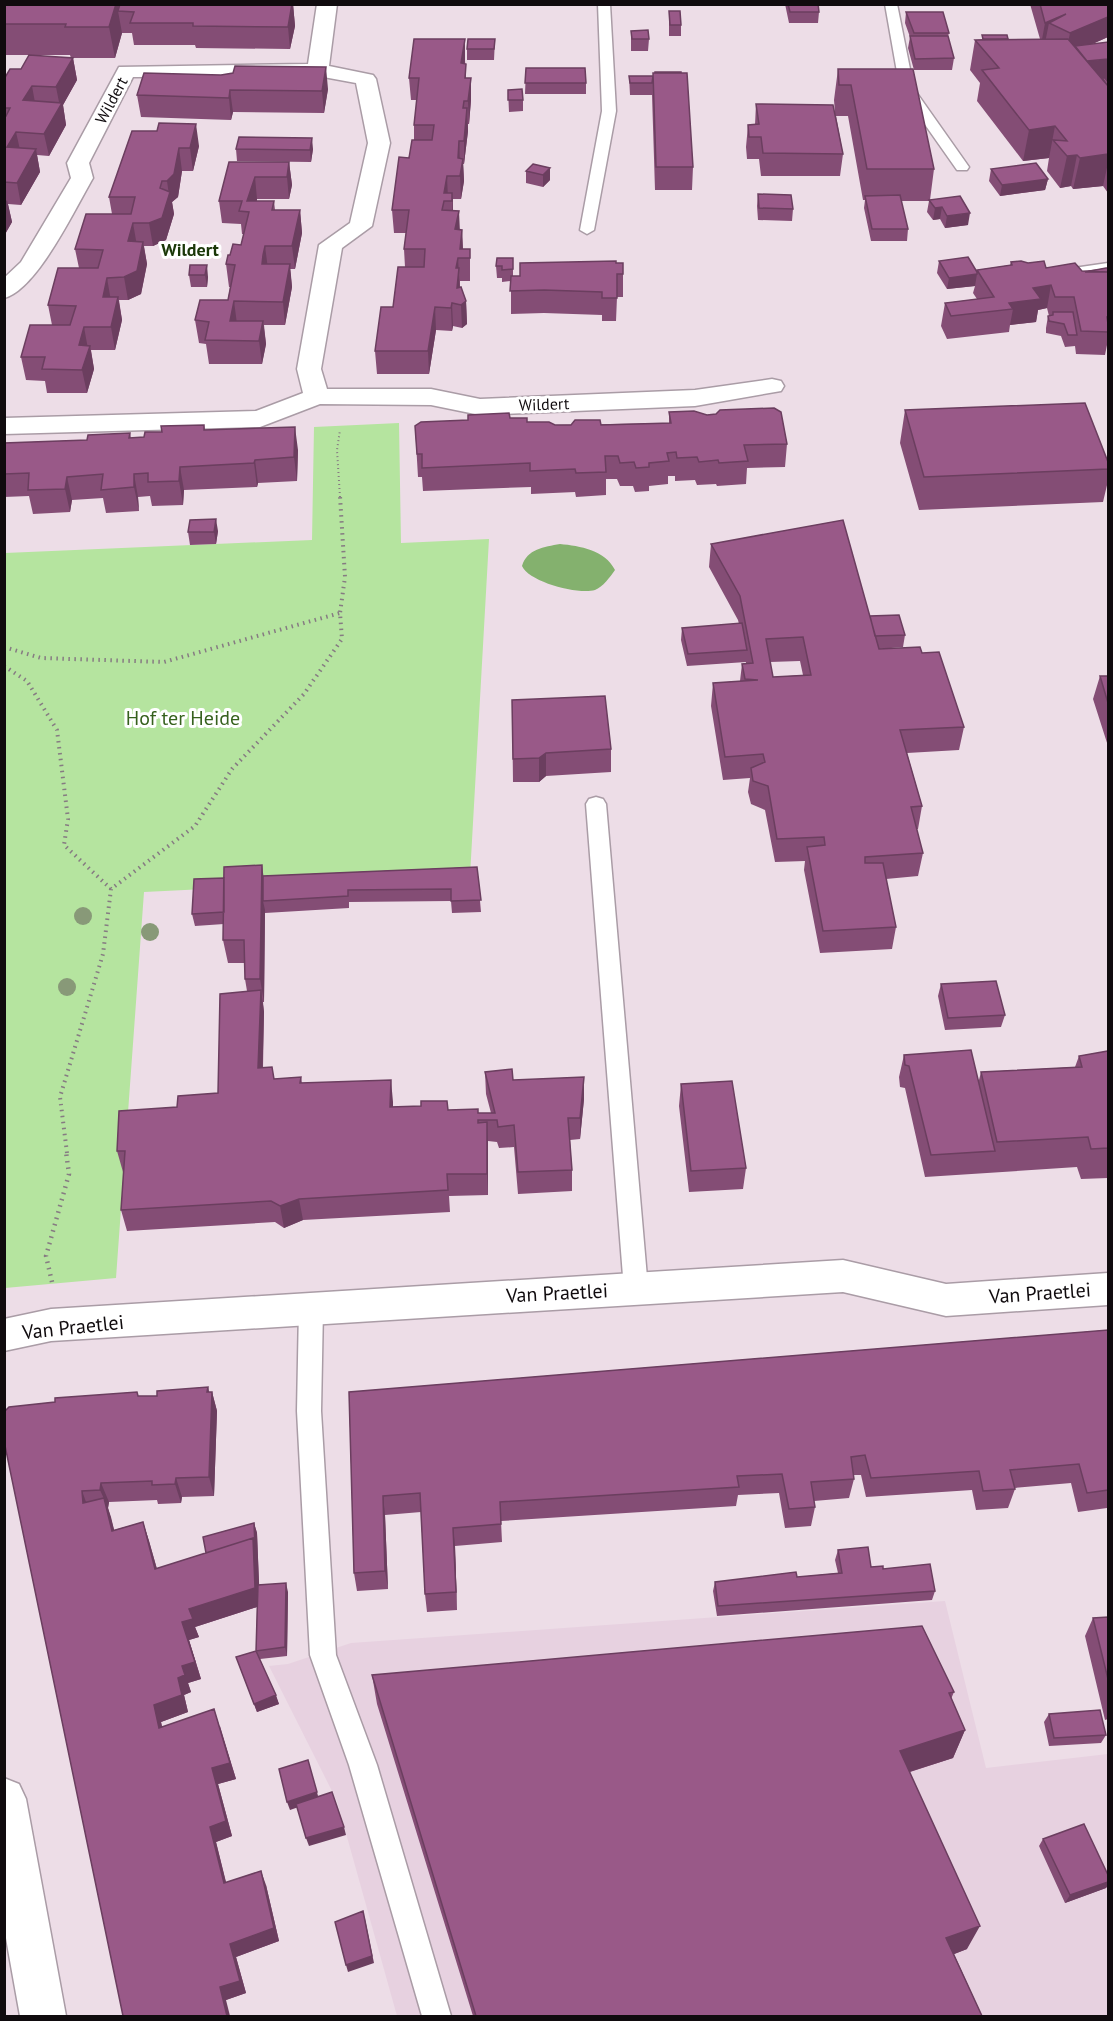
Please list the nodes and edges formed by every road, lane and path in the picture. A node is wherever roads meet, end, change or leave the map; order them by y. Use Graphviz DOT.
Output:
graph roads {
  1 [pos="327,4"];
  2 [pos="604,4"];
  3 [pos="891,4"];
  4 [pos="318,70"];
  5 [pos="962,167"];
  6 [pos="587,230"];
  7 [pos="1108,267"];
  8 [pos="1037,277"];
  9 [pos="4,291"];
  10 [pos="772,386"];
  11 [pos="317,396"];
  12 [pos="345,396"];
  13 [pos="4,426"];
  14 [pos="340,612"];
  15 [pos="4,647"];
  16 [pos="4,666"];
  17 [pos="596,804"];
  18 [pos="111,889"];
  19 [pos="636,1289"];
  20 [pos="1108,1289"];
  21 [pos="310,1308"];
  22 [pos="51,1325"];
  23 [pos="4,1335"];
  24 [pos="4,1798"];
  25 [pos="43,2016"];
  26 [pos="437,2016"];
  1 -- 4 [label="street"];
  2 -- 6 [label="lane"];
  3 -- 5 [label="lane"];
  4 -- 9 [label="street, Wildert"];
  4 -- 11 [label="street, Wildert"];
  7 -- 8 [label="lane"];
  10 -- 12 [label="street, Wildert"];
  11 -- 12 [label="street, Wildert"];
  11 -- 13 [label="street, Wildert"];
  12 -- 14 [label="path"];
  14 -- 15 [label="path"];
  14 -- 18 [label="path"];
  16 -- 18 [label="path"];
  17 -- 19 [label="lane"];
  18 -- 22 [label="path"];
  19 -- 20 [label="street, Van Praetlei"];
  19 -- 21 [label="street, Van Praetlei"];
  21 -- 22 [label="street, Van Praetlei"];
  21 -- 26 [label="lane"];
  22 -- 23 [label="street, Van Praetlei"];
  24 -- 25 [label="street"];
}
